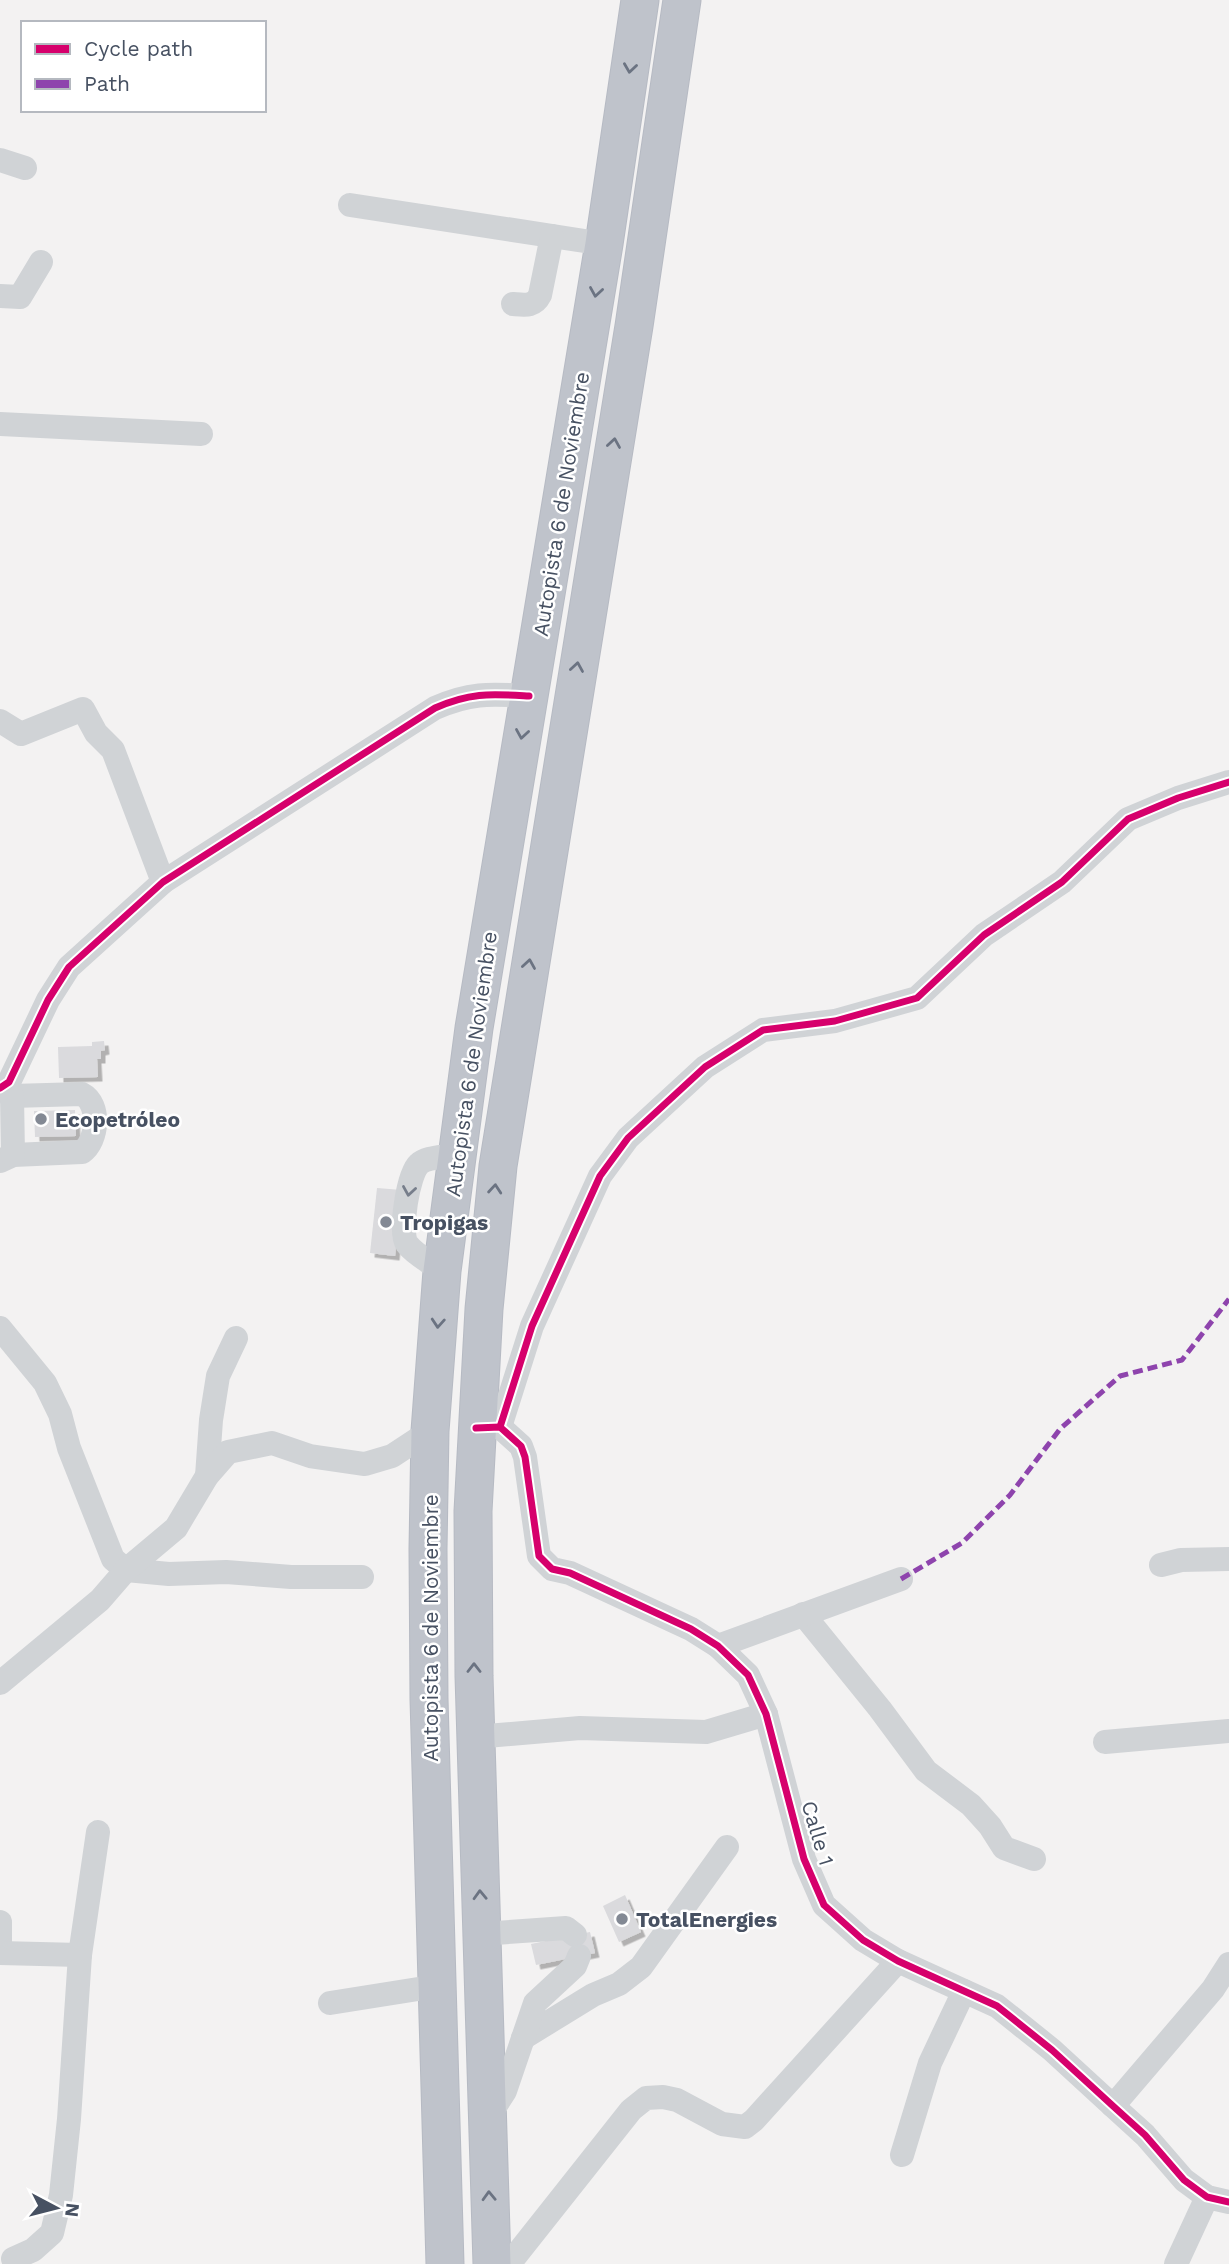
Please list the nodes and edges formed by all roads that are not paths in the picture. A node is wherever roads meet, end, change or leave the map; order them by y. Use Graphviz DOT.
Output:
graph roads {
  1 [pos="640,0"];
  2 [pos="682,0"];
  3 [pos="0,160"];
  4 [pos="25,168"];
  5 [pos="350,205"];
  6 [pos="552,236"];
  7 [pos="604,244"];
  8 [pos="41,262"];
  9 [pos="0,296"];
  10 [pos="513,304"];
  11 [pos="0,424"];
  12 [pos="201,434"];
  13 [pos="529,696"];
  14 [pos="0,721"];
  15 [pos="1229,782"];
  16 [pos="163,882"];
  17 [pos="4,1091"];
  18 [pos="6,1158"];
  19 [pos="0,1328"];
  20 [pos="236,1338"];
  21 [pos="488,1428"];
  22 [pos="430,1431"];
  23 [pos="207,1476"];
  24 [pos="1229,1559"];
  25 [pos="1161,1565"];
  26 [pos="126,1570"];
  27 [pos="362,1577"];
  28 [pos="901,1579"];
  29 [pos="803,1614"];
  30 [pos="718,1646"];
  31 [pos="0,1683"];
  32 [pos="766,1714"];
  33 [pos="1229,1731"];
  34 [pos="475,1737"];
  35 [pos="1105,1741"];
  36 [pos="98,1832"];
  37 [pos="727,1847"];
  38 [pos="1034,1859"];
  39 [pos="0,1922"];
  40 [pos="481,1934"];
  41 [pos="0,1946"];
  42 [pos="0,1954"];
  43 [pos="80,1955"];
  44 [pos="898,1961"];
  45 [pos="1229,1964"];
  46 [pos="437,1986"];
  47 [pos="964,1991"];
  48 [pos="330,2003"];
  49 [pos="523,2038"];
  50 [pos="1113,2106"];
  51 [pos="487,2119"];
  52 [pos="902,2155"];
  53 [pos="1218,2200"];
  54 [pos="13,2259"];
  55 [pos="445,2264"];
  56 [pos="492,2264"];
  57 [pos="509,2264"];
  58 [pos="1176,2264"];
  1 -- 7 [label="highway, Autopista 6 de Noviembre, one-way"];
  21 -- 2 [label="highway, Autopista 6 de Noviembre, one-way"];
  3 -- 4 [label="street"];
  5 -- 6 [label="street"];
  6 -- 7 [label="street"];
  6 -- 10 [label="street"];
  7 -- 13 [label="highway, Autopista 6 de Noviembre, one-way"];
  8 -- 9 [label="street"];
  11 -- 12 [label="street"];
  13 -- 16 [label="street"];
  13 -- 22 [label="highway, Autopista 6 de Noviembre, one-way"];
  14 -- 16 [label="street"];
  15 -- 21 [label="street"];
  16 -- 17 [label="street"];
  17 -- 18 [label="street"];
  17 -- 18 [label="street"];
  19 -- 26 [label="street"];
  20 -- 23 [label="street"];
  21 -- 30 [label="street, Calle 1"];
  34 -- 21 [label="highway, Autopista 6 de Noviembre, one-way"];
  22 -- 23 [label="street"];
  22 -- 46 [label="highway, Autopista 6 de Noviembre"];
  23 -- 26 [label="street"];
  24 -- 25 [label="street"];
  26 -- 27 [label="street"];
  26 -- 31 [label="street"];
  28 -- 29 [label="street"];
  29 -- 30 [label="street"];
  29 -- 38 [label="street"];
  30 -- 32 [label="street, Calle 1"];
  32 -- 34 [label="street"];
  32 -- 44 [label="street, Calle 1"];
  33 -- 35 [label="street"];
  40 -- 34 [label="highway, Autopista 6 de Noviembre, one-way"];
  36 -- 43 [label="street"];
  37 -- 49 [label="street"];
  39 -- 41 [label="street"];
  40 -- 49 [label="street"];
  40 -- 51 [label="highway, Autopista 6 de Noviembre"];
  42 -- 43 [label="street"];
  43 -- 54 [label="street"];
  44 -- 47 [label="street, Calle 1"];
  44 -- 57 [label="street"];
  45 -- 50 [label="street"];
  46 -- 48 [label="street"];
  46 -- 55 [label="highway, Autopista 6 de Noviembre"];
  47 -- 50 [label="street, Calle 1"];
  47 -- 52 [label="street"];
  49 -- 51 [label="street"];
  50 -- 53 [label="street, Calle 1"];
  56 -- 51 [label="highway, Autopista 6 de Noviembre, one-way"];
  53 -- 58 [label="street"];
}
